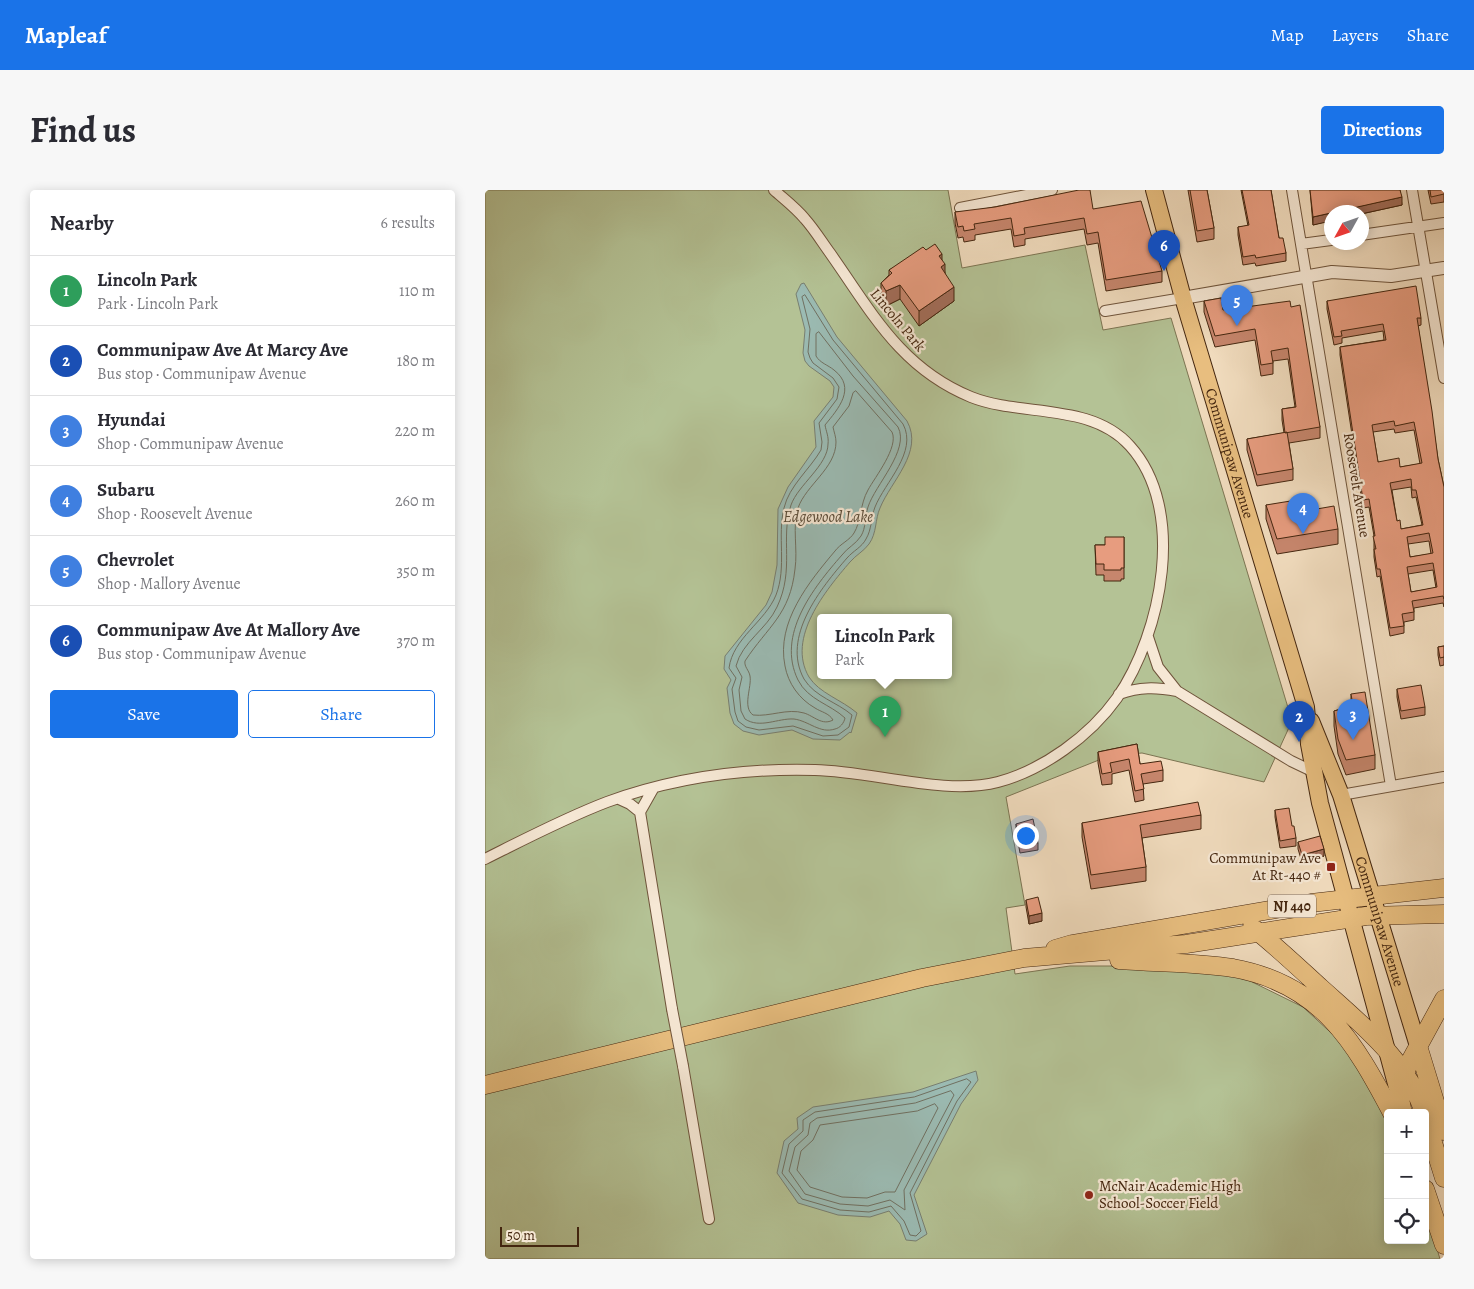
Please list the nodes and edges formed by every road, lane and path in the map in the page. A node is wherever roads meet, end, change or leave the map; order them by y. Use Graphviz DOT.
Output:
graph roads {
  1 [pos="774,190"];
  2 [pos="1052,190"];
  3 [pos="1154,190"];
  4 [pos="1292,190"];
  5 [pos="1412,190"];
  6 [pos="960,208"];
  7 [pos="1444,223"];
  8 [pos="1418,226"];
  9 [pos="1369,234"];
  10 [pos="1324,241"];
  11 [pos="1301,244"];
  12 [pos="1444,268"];
  13 [pos="1427,271"];
  14 [pos="1307,275"];
  15 [pos="1183,298"];
  16 [pos="1105,311"];
  17 [pos="1444,378"];
  18 [pos="1148,637"];
  19 [pos="1177,690"];
  20 [pos="1119,694"];
  21 [pos="1307,714"];
  22 [pos="1314,772"];
  23 [pos="1444,777"];
  24 [pos="1391,786"];
  25 [pos="653,789"];
  26 [pos="1341,795"];
  27 [pos="619,798"];
  28 [pos="639,812"];
  29 [pos="485,859"];
  30 [pos="1444,888"];
  31 [pos="1372,895"];
  32 [pos="1347,898"];
  33 [pos="1444,914"];
  34 [pos="1379,915"];
  35 [pos="1237,916"];
  36 [pos="1353,918"];
  37 [pos="1257,932"];
  38 [pos="1073,955"];
  39 [pos="1024,958"];
  40 [pos="1444,999"];
  41 [pos="1418,1046"];
  42 [pos="1387,1053"];
  43 [pos="1405,1074"];
  44 [pos="485,1085"];
  45 [pos="1399,1095"];
  46 [pos="1390,1109"];
  47 [pos="1402,1109"];
  48 [pos="1423,1109"];
  49 [pos="1429,1130"];
  50 [pos="1444,1131"];
  51 [pos="1444,1178"];
  52 [pos="1428,1199"];
  53 [pos="709,1219"];
  54 [pos="1444,1245"];
  1 -- 18 [label="street, Lincoln Park"];
  2 -- 6 [label="street"];
  3 -- 15 [label="main road, Communipaw Avenue"];
  4 -- 11 [label="street, Roosevelt Avenue"];
  5 -- 8 [label="street"];
  7 -- 8 [label="street"];
  8 -- 9 [label="street"];
  8 -- 13 [label="street"];
  10 -- 11 [label="street"];
  11 -- 14 [label="street, Roosevelt Avenue"];
  12 -- 13 [label="street"];
  13 -- 14 [label="street"];
  13 -- 17 [label="street"];
  14 -- 15 [label="street"];
  14 -- 24 [label="street, Roosevelt Avenue"];
  15 -- 16 [label="street"];
  15 -- 21 [label="main road, Communipaw Avenue"];
  18 -- 19 [label="street"];
  18 -- 20 [label="street, Lincoln Park"];
  19 -- 20 [label="street"];
  19 -- 22 [label="street"];
  20 -- 25 [label="street, Lincoln Park"];
  21 -- 22 [label="main road, Communipaw Avenue"];
  21 -- 26 [label="main road, Communipaw Avenue"];
  22 -- 32 [label="main road, Communipaw Avenue"];
  23 -- 24 [label="street"];
  24 -- 26 [label="street"];
  25 -- 27 [label="street, Lincoln Park"];
  25 -- 28 [label="street"];
  26 -- 31 [label="main road, Communipaw Avenue"];
  27 -- 28 [label="street"];
  27 -- 29 [label="street, Lincoln Park"];
  28 -- 53 [label="street, bridge"];
  30 -- 31 [label="highway, NJ 440"];
  31 -- 32 [label="highway, NJ 440"];
  31 -- 34 [label="main road, Communipaw Avenue"];
  32 -- 35 [label="highway, NJ 440"];
  32 -- 36 [label="main road, Communipaw Avenue"];
  33 -- 34 [label="highway, NJ 440"];
  34 -- 36 [label="highway, NJ 440"];
  34 -- 41 [label="main road, Communipaw Avenue"];
  35 -- 37 [label="highway"];
  35 -- 39 [label="highway"];
  36 -- 37 [label="highway, NJ 440"];
  36 -- 42 [label="main road, Communipaw Avenue"];
  37 -- 38 [label="highway, NJ 440"];
  37 -- 42 [label="highway"];
  38 -- 39 [label="highway"];
  38 -- 46 [label="highway"];
  39 -- 44 [label="highway"];
  40 -- 41 [label="highway"];
  41 -- 43 [label="highway"];
  41 -- 50 [label="highway, Communipaw Avenue"];
  42 -- 43 [label="highway"];
  42 -- 45 [label="main road, Communipaw Avenue"];
  43 -- 45 [label="highway"];
  43 -- 48 [label="highway"];
  45 -- 47 [label="highway, Communipaw Avenue"];
  49 -- 51 [label="highway"];
  52 -- 54 [label="highway"];
}
